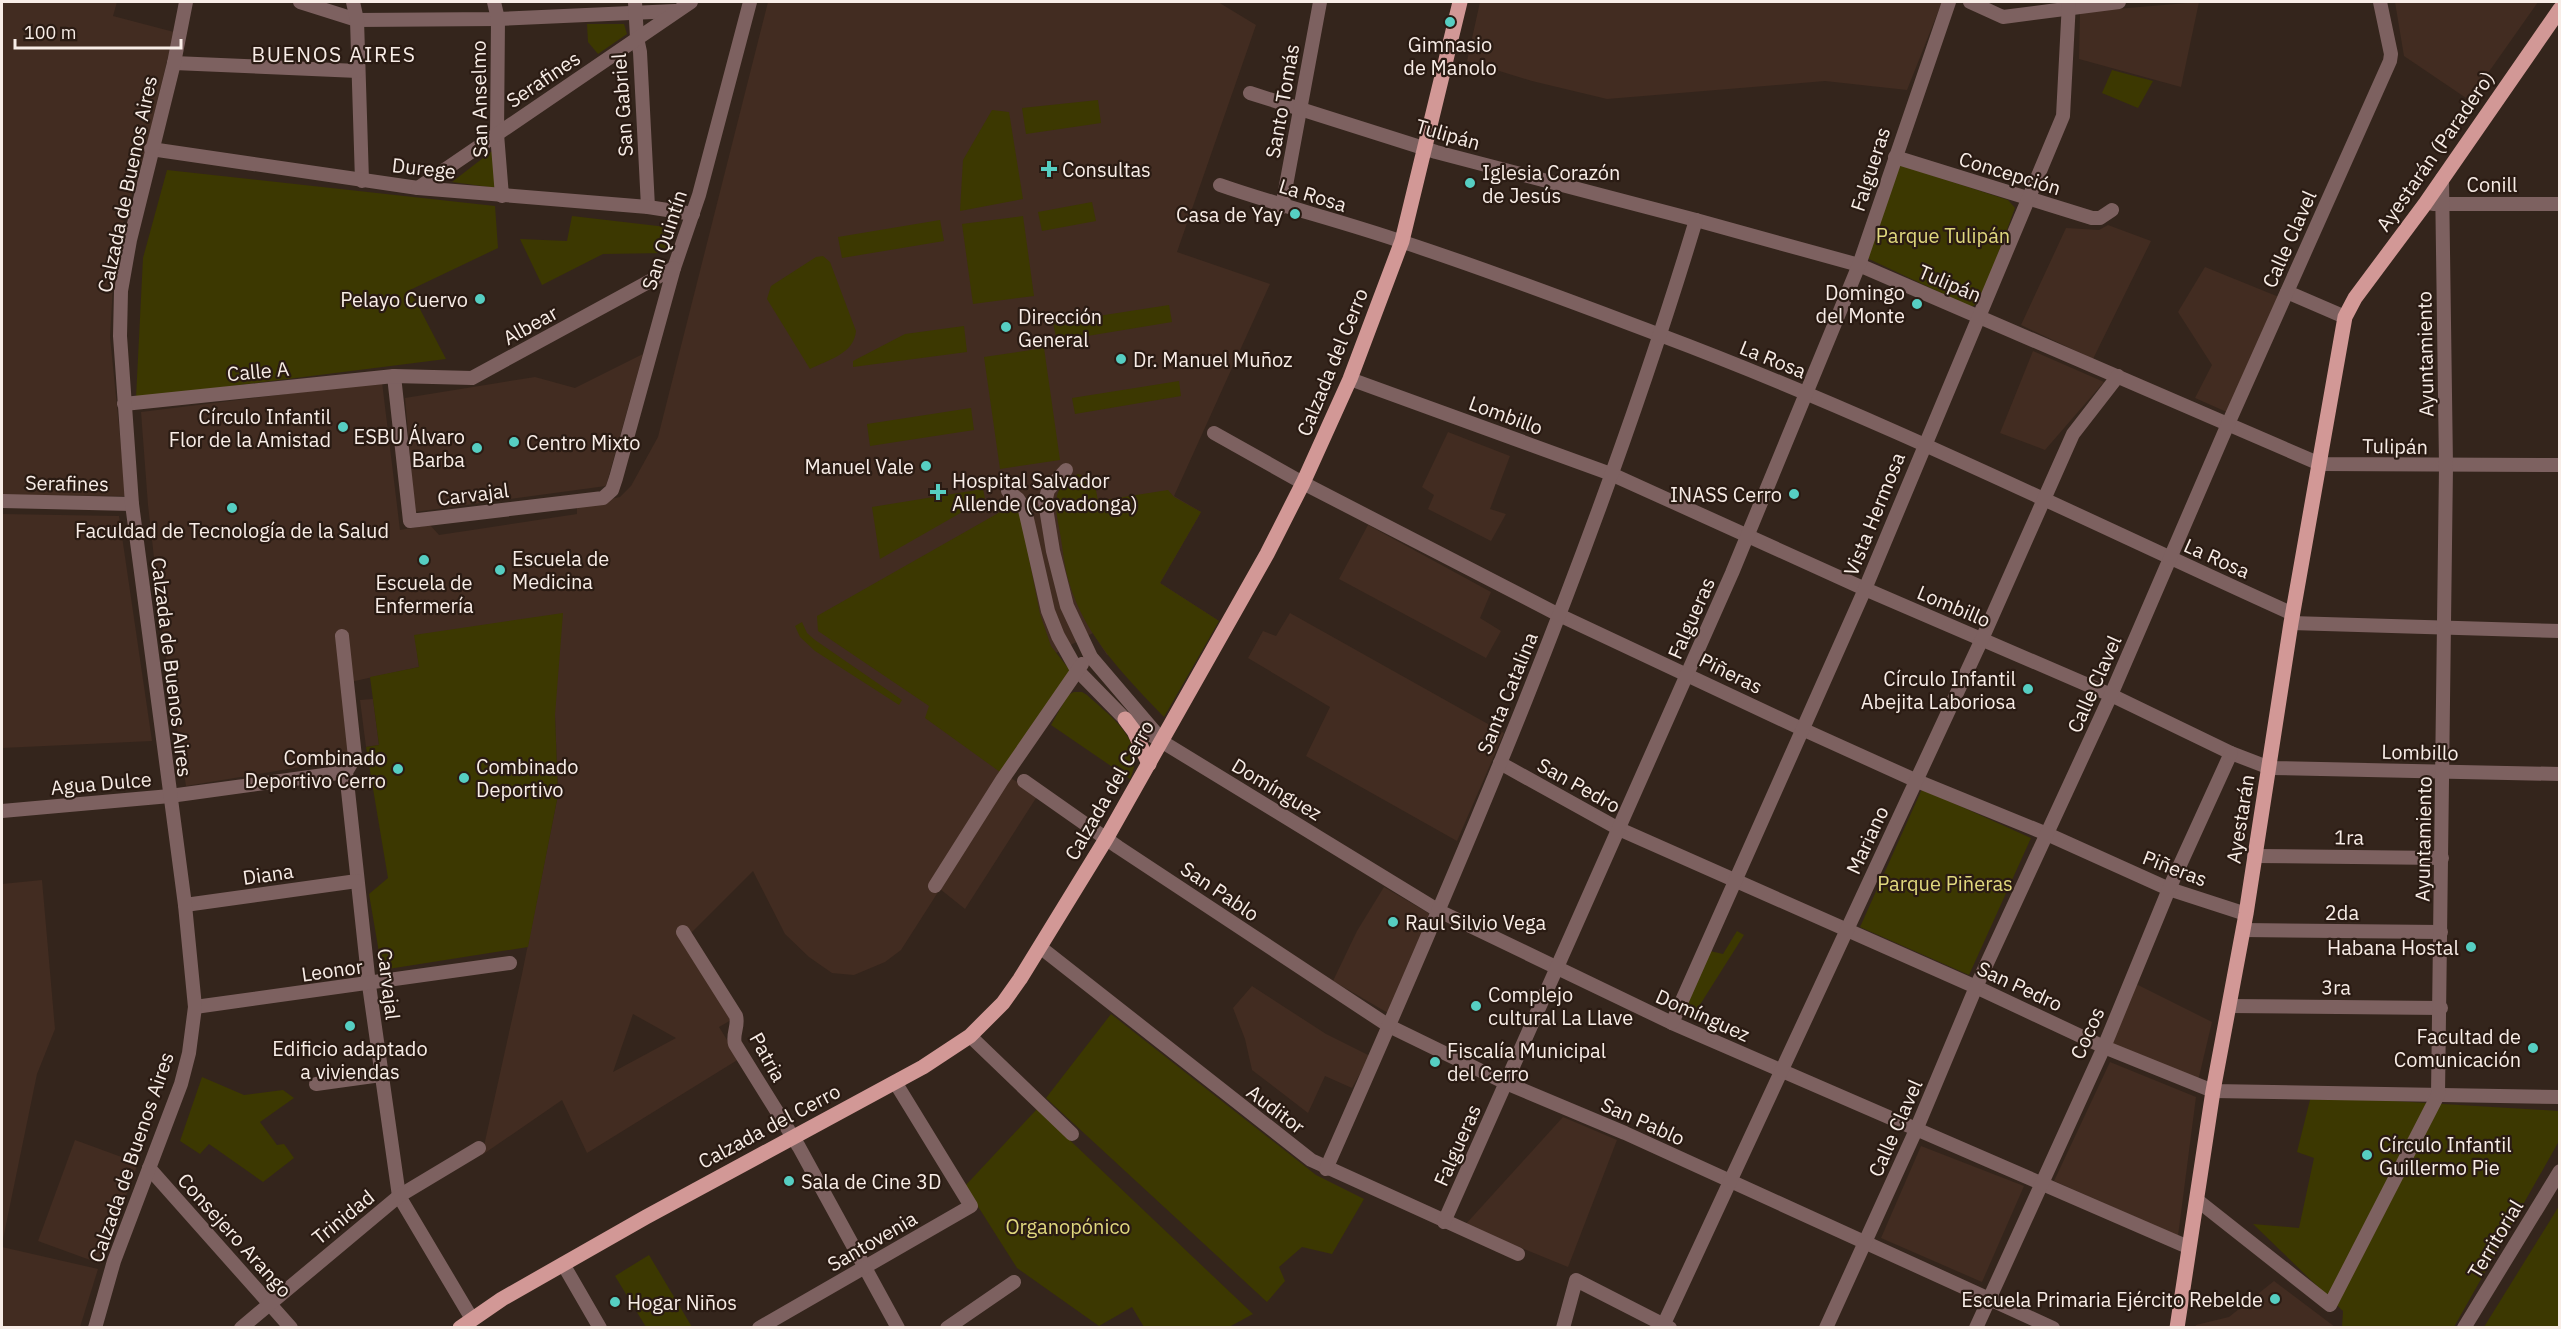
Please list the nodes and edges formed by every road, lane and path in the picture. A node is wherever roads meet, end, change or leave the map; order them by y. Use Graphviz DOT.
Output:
graph roads {
  1 [pos="186,2"];
  2 [pos="300,2"];
  3 [pos="353,2"];
  4 [pos="494,2"];
  5 [pos="691,2"];
  6 [pos="750,2"];
  7 [pos="1319,2"];
  8 [pos="1460,2"];
  9 [pos="1949,2"];
  10 [pos="1970,2"];
  11 [pos="2119,2"];
  12 [pos="2380,2"];
  13 [pos="2069,5"];
  14 [pos="635,8"];
  15 [pos="2559,9"];
  16 [pos="675,11"];
  17 [pos="498,19"];
  18 [pos="357,20"];
  19 [pos="637,38"];
  20 [pos="174,63"];
  21 [pos="358,71"];
  22 [pos="1250,93"];
  23 [pos="1300,110"];
  24 [pos="497,134"];
  25 [pos="151,149"];
  26 [pos="1425,149"];
  27 [pos="1895,157"];
  28 [pos="2442,179"];
  29 [pos="362,181"];
  30 [pos="1220,185"];
  31 [pos="418,188"];
  32 [pos="502,196"];
  33 [pos="2028,199"];
  34 [pos="2425,204"];
  35 [pos="2442,204"];
  36 [pos="2559,204"];
  37 [pos="648,207"];
  38 [pos="1282,207"];
  39 [pos="2112,210"];
  40 [pos="693,214"];
  41 [pos="1696,220"];
  42 [pos="1402,241"];
  43 [pos="1859,265"];
  44 [pos="674,268"];
  45 [pos="2287,292"];
  46 [pos="1978,316"];
  47 [pos="2345,317"];
  48 [pos="1661,335"];
  49 [pos="394,376"];
  50 [pos="2118,376"];
  51 [pos="1350,379"];
  52 [pos="1806,393"];
  53 [pos="124,404"];
  54 [pos="2228,424"];
  55 [pos="1215,433"];
  56 [pos="1924,444"];
  57 [pos="2320,464"];
  58 [pos="2559,465"];
  59 [pos="2446,466"];
  60 [pos="1066,470"];
  61 [pos="1611,474"];
  62 [pos="1303,483"];
  63 [pos="612,490"];
  64 [pos="1008,491"];
  65 [pos="2046,500"];
  66 [pos="2,501"];
  67 [pos="132,504"];
  68 [pos="1746,536"];
  69 [pos="2169,558"];
  70 [pos="1865,589"];
  71 [pos="1559,615"];
  72 [pos="2292,619"];
  73 [pos="2445,628"];
  74 [pos="2559,631"];
  75 [pos="342,636"];
  76 [pos="1982,639"];
  77 [pos="1090,657"];
  78 [pos="1077,670"];
  79 [pos="1688,674"];
  80 [pos="2111,695"];
  81 [pos="1125,719"];
  82 [pos="1802,729"];
  83 [pos="1162,741"];
  84 [pos="2231,753"];
  85 [pos="1500,763"];
  86 [pos="1149,764"];
  87 [pos="2270,768"];
  88 [pos="346,772"];
  89 [pos="2444,773"];
  90 [pos="2559,774"];
  91 [pos="1024,781"];
  92 [pos="1917,781"];
  93 [pos="170,796"];
  94 [pos="2,811"];
  95 [pos="1619,829"];
  96 [pos="2047,834"];
  97 [pos="1106,838"];
  98 [pos="2254,856"];
  99 [pos="2442,858"];
  100 [pos="357,881"];
  101 [pos="1734,881"];
  102 [pos="935,886"];
  103 [pos="2169,889"];
  104 [pos="185,905"];
  105 [pos="1439,911"];
  106 [pos="2246,914"];
  107 [pos="1847,930"];
  108 [pos="2243,930"];
  109 [pos="683,932"];
  110 [pos="2441,932"];
  111 [pos="1040,947"];
  112 [pos="510,963"];
  113 [pos="1556,969"];
  114 [pos="369,985"];
  115 [pos="1976,987"];
  116 [pos="2230,1006"];
  117 [pos="195,1007"];
  118 [pos="2441,1008"];
  119 [pos="1672,1023"];
  120 [pos="1389,1026"];
  121 [pos="970,1036"];
  122 [pos="2103,1047"];
  123 [pos="1782,1071"];
  124 [pos="381,1075"];
  125 [pos="895,1082"];
  126 [pos="1506,1083"];
  127 [pos="316,1084"];
  128 [pos="2213,1091"];
  129 [pos="2439,1095"];
  130 [pos="2559,1097"];
  131 [pos="1916,1130"];
  132 [pos="1072,1134"];
  133 [pos="793,1137"];
  134 [pos="478,1148"];
  135 [pos="149,1168"];
  136 [pos="1326,1169"];
  137 [pos="2559,1171"];
  138 [pos="1730,1182"];
  139 [pos="2041,1182"];
  140 [pos="399,1196"];
  141 [pos="2197,1200"];
  142 [pos="1444,1222"];
  143 [pos="1865,1242"];
  144 [pos="2188,1247"];
  145 [pos="1518,1254"];
  146 [pos="563,1264"];
  147 [pos="864,1269"];
  148 [pos="1014,1282"];
  149 [pos="1989,1299"];
  150 [pos="269,1303"];
  151 [pos="466,1323"];
  152 [pos="1665,1327"];
  153 [pos="95,1328"];
  154 [pos="241,1328"];
  155 [pos="291,1328"];
  156 [pos="600,1328"];
  157 [pos="759,1328"];
  158 [pos="898,1328"];
  159 [pos="947,1328"];
  160 [pos="1563,1328"];
  161 [pos="1826,1328"];
  162 [pos="1976,1328"];
  163 [pos="2053,1328"];
  164 [pos="2177,1328"];
  165 [pos="2464,1328"];
  1 -- 20 [label="street, Calzada de Buenos Aires"];
  2 -- 18 [label="street"];
  3 -- 18 [label="street"];
  4 -- 17 [label="street, San Anselmo"];
  5 -- 16 [label="street, Serafines"];
  6 -- 40 [label="street, San Quintín"];
  7 -- 23 [label="street, Santo Tomás"];
  8 -- 26 [label="main road, Calzada del Cerro"];
  9 -- 27 [label="street, Falgueras"];
  10 -- 13 [label="street"];
  11 -- 13 [label="street"];
  12 -- 45 [label="street, Calle Clavel"];
  13 -- 33 [label="street, Vista Hermosa"];
  14 -- 16 [label="street"];
  14 -- 17 [label="street"];
  14 -- 19 [label="street, San Gabriel"];
  15 -- 28 [label="main road, Ayestarán (Paradero)"];
  16 -- 19 [label="street, Serafines"];
  17 -- 18 [label="street"];
  17 -- 24 [label="street, San Anselmo"];
  18 -- 21 [label="street"];
  19 -- 24 [label="street, Serafines"];
  19 -- 37 [label="street, San Gabriel"];
  20 -- 21 [label="street"];
  20 -- 25 [label="street, Calzada de Buenos Aires"];
  21 -- 29 [label="street"];
  22 -- 23 [label="street, Tulipán"];
  23 -- 26 [label="street, Tulipán"];
  23 -- 38 [label="street, Santo Tomás"];
  24 -- 31 [label="street, Serafines"];
  24 -- 32 [label="street, San Anselmo"];
  25 -- 29 [label="street, Durege"];
  25 -- 53 [label="street, Calzada de Buenos Aires"];
  26 -- 41 [label="street, Tulipán"];
  26 -- 42 [label="main road, Calzada del Cerro"];
  27 -- 33 [label="street, Concepción"];
  27 -- 43 [label="street, Falgueras"];
  28 -- 34 [label="main road, Ayestarán (Paradero)"];
  28 -- 35 [label="street, Ayuntamiento"];
  29 -- 31 [label="street, Durege"];
  30 -- 38 [label="street, La Rosa"];
  31 -- 32 [label="street, Durege"];
  32 -- 37 [label="street, Durege"];
  33 -- 39 [label="street, Concepción"];
  33 -- 46 [label="street, Vista Hermosa"];
  34 -- 35 [label="street, Conill"];
  34 -- 47 [label="main road, Ayestarán (Paradero)"];
  35 -- 36 [label="street, Conill"];
  35 -- 59 [label="street, Ayuntamiento"];
  37 -- 40 [label="street, Durege"];
  38 -- 42 [label="street, La Rosa"];
  40 -- 44 [label="street, San Quintín"];
  41 -- 43 [label="street, Tulipán"];
  41 -- 48 [label="street, Santa Catalina"];
  42 -- 48 [label="street, La Rosa"];
  42 -- 51 [label="main road, Calzada del Cerro"];
  43 -- 46 [label="street, Tulipán"];
  43 -- 52 [label="street, Falgueras"];
  44 -- 49 [label="street, Albear"];
  44 -- 63 [label="street, San Quintín"];
  45 -- 47 [label="street"];
  45 -- 54 [label="street, Calle Clavel"];
  46 -- 50 [label="street, Tulipán"];
  46 -- 56 [label="street, Vista Hermosa"];
  47 -- 57 [label="main road, Ayestarán"];
  48 -- 52 [label="street, La Rosa"];
  48 -- 61 [label="street, Santa Catalina"];
  49 -- 53 [label="street, Calle A"];
  49 -- 63 [label="street, Carvajal"];
  50 -- 54 [label="street, Tulipán"];
  50 -- 65 [label="street, Mariano"];
  51 -- 61 [label="street, Lombillo"];
  51 -- 62 [label="main road, Calzada del Cerro"];
  52 -- 56 [label="street, La Rosa"];
  52 -- 68 [label="street, Falgueras"];
  53 -- 67 [label="street, Calzada de Buenos Aires"];
  54 -- 57 [label="street, Tulipán"];
  54 -- 69 [label="street, Calle Clavel"];
  55 -- 62 [label="street, Piñeras"];
  56 -- 65 [label="street, La Rosa"];
  56 -- 70 [label="street, Vista Hermosa"];
  57 -- 59 [label="street, Tulipán"];
  57 -- 72 [label="main road, Ayestarán"];
  58 -- 59 [label="street, Tulipán"];
  59 -- 73 [label="street, Ayuntamiento"];
  60 -- 77 [label="street, Domínguez"];
  61 -- 68 [label="street, Lombillo"];
  61 -- 71 [label="street, Santa Catalina"];
  62 -- 71 [label="street, Piñeras"];
  62 -- 83 [label="main road, Calzada del Cerro"];
  64 -- 78 [label="street, Domínguez"];
  65 -- 69 [label="street, La Rosa"];
  65 -- 76 [label="street, Mariano"];
  66 -- 67 [label="street, Serafines"];
  67 -- 93 [label="street, Calzada de Buenos Aires"];
  68 -- 70 [label="street, Lombillo"];
  68 -- 79 [label="street, Falgueras"];
  69 -- 72 [label="street, La Rosa"];
  69 -- 80 [label="street, Calle Clavel"];
  70 -- 76 [label="street, Lombillo"];
  70 -- 82 [label="street, Vista Hermosa"];
  71 -- 79 [label="street, Piñeras"];
  71 -- 85 [label="street, Santa Catalina"];
  72 -- 73 [label="street, La Rosa"];
  72 -- 87 [label="main road, Ayestarán"];
  73 -- 74 [label="street, La Rosa"];
  73 -- 89 [label="street, Ayuntamiento"];
  75 -- 88 [label="street, Carvajal"];
  76 -- 80 [label="street, Lombillo"];
  76 -- 92 [label="street, Mariano"];
  77 -- 78 [label="street"];
  77 -- 83 [label="street, Domínguez"];
  78 -- 81 [label="street, Domínguez"];
  78 -- 102 [label="street"];
  79 -- 82 [label="street, Piñeras"];
  79 -- 95 [label="street, Falgueras"];
  80 -- 84 [label="street, Lombillo"];
  80 -- 96 [label="street, Calle Clavel"];
  81 -- 83 [label="street, Domínguez"];
  81 -- 86 [label="main road"];
  82 -- 92 [label="street, Piñeras"];
  82 -- 101 [label="street, Vista Hermosa"];
  83 -- 86 [label="main road, Calzada del Cerro"];
  83 -- 105 [label="street, Domínguez"];
  84 -- 87 [label="street, Lombillo"];
  84 -- 103 [label="street, Cocos"];
  85 -- 95 [label="street, San Pedro"];
  85 -- 105 [label="street, Santa Catalina"];
  86 -- 97 [label="main road, Calzada del Cerro"];
  87 -- 89 [label="street, Lombillo"];
  87 -- 98 [label="main road, Ayestarán"];
  88 -- 93 [label="street, Agua Dulce"];
  88 -- 100 [label="street, Carvajal"];
  89 -- 90 [label="street, Lombillo"];
  89 -- 99 [label="street, Ayuntamiento"];
  91 -- 97 [label="street, San Pablo"];
  92 -- 96 [label="street, Piñeras"];
  92 -- 107 [label="street, Mariano"];
  93 -- 94 [label="street, Agua Dulce"];
  93 -- 104 [label="street, Calzada de Buenos Aires"];
  95 -- 101 [label="street, San Pedro"];
  95 -- 113 [label="street, Falgueras"];
  96 -- 103 [label="street, Piñeras"];
  96 -- 115 [label="street, Calle Clavel"];
  97 -- 111 [label="main road, Calzada del Cerro"];
  97 -- 120 [label="street, San Pablo"];
  98 -- 99 [label="street, 1ra"];
  98 -- 106 [label="main road, Ayestarán"];
  99 -- 110 [label="street, Ayuntamiento"];
  100 -- 104 [label="street, Diana"];
  100 -- 114 [label="street, Carvajal"];
  101 -- 107 [label="street, San Pedro"];
  101 -- 119 [label="street, Vista Hermosa"];
  103 -- 106 [label="street, Piñeras"];
  103 -- 122 [label="street, Cocos"];
  104 -- 117 [label="street, Calzada de Buenos Aires"];
  105 -- 113 [label="street, Domínguez"];
  105 -- 120 [label="street, Santa Catalina"];
  106 -- 108 [label="main road, Ayestarán"];
  107 -- 115 [label="street, San Pedro"];
  107 -- 123 [label="street, Mariano"];
  108 -- 110 [label="street, 2da"];
  108 -- 116 [label="main road, Ayestarán"];
  109 -- 133 [label="street, Patria"];
  110 -- 118 [label="street, Ayuntamiento"];
  111 -- 121 [label="main road, Calzada del Cerro"];
  111 -- 136 [label="street, Auditor"];
  112 -- 114 [label="street, Leonor"];
  113 -- 119 [label="street, Domínguez"];
  113 -- 126 [label="street, Falgueras"];
  114 -- 117 [label="street, Leonor"];
  114 -- 124 [label="street, Carvajal"];
  115 -- 122 [label="street, San Pedro"];
  115 -- 131 [label="street, Calle Clavel"];
  116 -- 118 [label="street, 3ra"];
  116 -- 128 [label="main road, Ayestarán"];
  117 -- 135 [label="street, Calzada de Buenos Aires"];
  118 -- 129 [label="street, Ayuntamiento"];
  119 -- 123 [label="street, Domínguez"];
  120 -- 126 [label="street, San Pablo"];
  120 -- 136 [label="street, Santa Catalina"];
  121 -- 125 [label="main road, Calzada del Cerro"];
  121 -- 132 [label="street"];
  122 -- 128 [label="street, San Pedro"];
  122 -- 139 [label="street, Cocos"];
  123 -- 131 [label="street, Domínguez"];
  123 -- 138 [label="street, Mariano"];
  124 -- 127 [label="street"];
  124 -- 140 [label="street, Carvajal"];
  125 -- 133 [label="main road, Calzada del Cerro"];
  125 -- 147 [label="street, Santovenia"];
  126 -- 138 [label="street, San Pablo"];
  126 -- 142 [label="street, Falgueras"];
  128 -- 129 [label="street, San Pedro"];
  128 -- 141 [label="main road, Ayestarán"];
  129 -- 130 [label="street, San Pedro"];
  129 -- 141 [label="street, Ayuntamiento"];
  131 -- 139 [label="street, Domínguez"];
  131 -- 143 [label="street, Calle Clavel"];
  133 -- 146 [label="main road, Calzada del Cerro"];
  133 -- 147 [label="street, Patria"];
  134 -- 140 [label="street, Trinidad"];
  135 -- 150 [label="street, Consejero Arango"];
  135 -- 153 [label="street, Calzada de Buenos Aires"];
  136 -- 142 [label="street, Auditor"];
  137 -- 165 [label="street, Territorial"];
  138 -- 143 [label="street, San Pablo"];
  138 -- 152 [label="street, Mariano"];
  139 -- 144 [label="street, Domínguez"];
  139 -- 149 [label="street, Cocos"];
  140 -- 150 [label="street, Trinidad"];
  140 -- 151 [label="street, Carvajal"];
  141 -- 144 [label="main road, Ayestarán"];
  142 -- 145 [label="street, Auditor"];
  143 -- 149 [label="street, San Pablo"];
  143 -- 161 [label="street, Calle Clavel"];
  144 -- 164 [label="main road, Ayestarán"];
  146 -- 151 [label="main road, Calzada del Cerro"];
  146 -- 156 [label="street"];
  147 -- 157 [label="street, Santovenia"];
  147 -- 158 [label="street, Patria"];
  148 -- 159 [label="street"];
  149 -- 162 [label="street, Cocos"];
  149 -- 163 [label="street, San Pablo"];
  150 -- 154 [label="street, Trinidad"];
  150 -- 155 [label="street, Consejero Arango"];
  152 -- 160 [label="street"];
}
